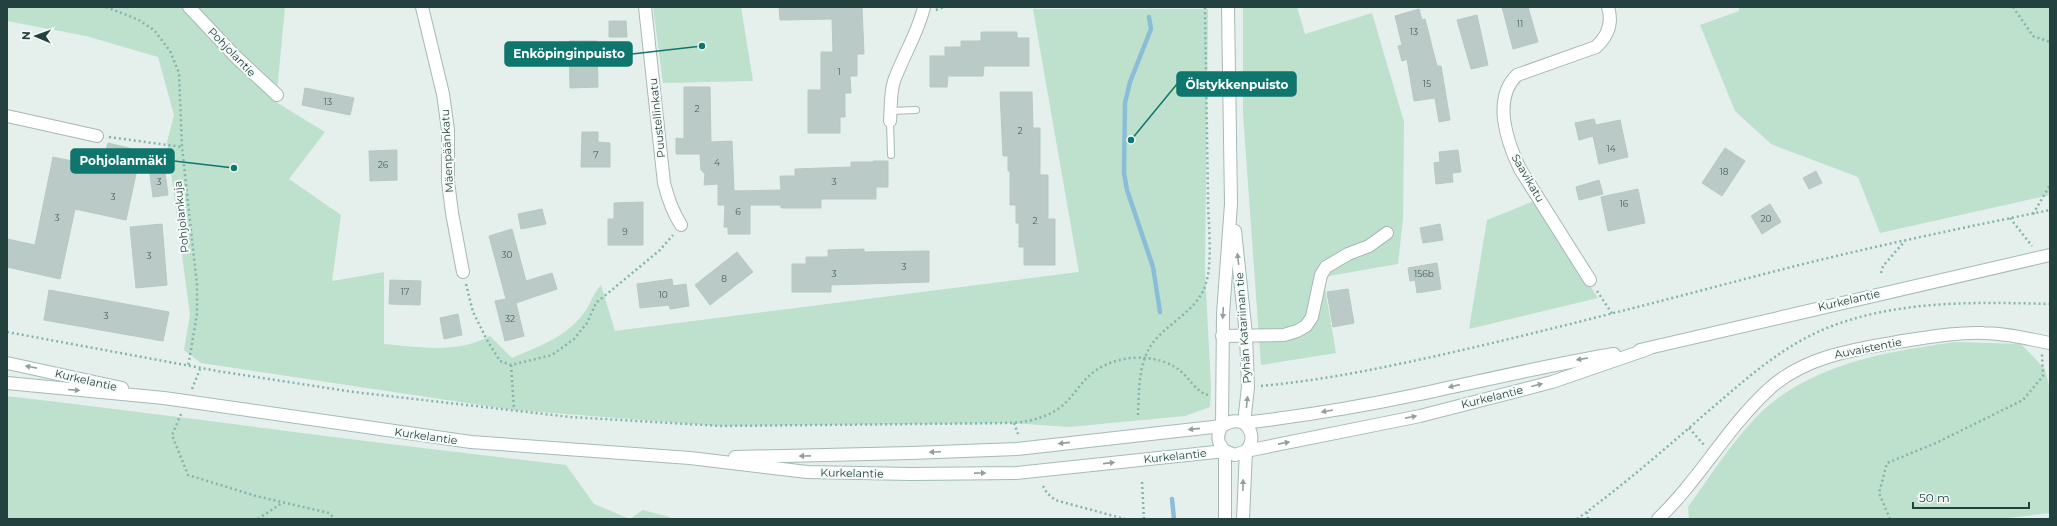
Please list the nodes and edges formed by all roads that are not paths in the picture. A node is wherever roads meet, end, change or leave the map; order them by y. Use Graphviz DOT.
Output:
graph roads {
  1 [pos="189,7"];
  2 [pos="422,7"];
  3 [pos="645,7"];
  4 [pos="924,7"];
  5 [pos="1228,7"];
  6 [pos="1608,7"];
  7 [pos="277,95"];
  8 [pos="916,110"];
  9 [pos="7,116"];
  10 [pos="890,116"];
  11 [pos="97,136"];
  12 [pos="891,155"];
  13 [pos="1231,204"];
  14 [pos="681,224"];
  15 [pos="1388,233"];
  16 [pos="2050,255"];
  17 [pos="463,272"];
  18 [pos="1590,280"];
  19 [pos="1246,335"];
  20 [pos="1222,336"];
  21 [pos="2046,342"];
  22 [pos="1648,348"];
  23 [pos="7,363"];
  24 [pos="7,383"];
  25 [pos="164,398"];
  26 [pos="1244,423"];
  27 [pos="1222,426"];
  28 [pos="1225,451"];
  29 [pos="1246,451"];
  30 [pos="690,458"];
  31 [pos="1225,519"];
  32 [pos="1243,519"];
  33 [pos="1658,519"];
  1 -- 7 [label="street, Pohjolantie"];
  2 -- 17 [label="street, Mäenpäänkatu"];
  3 -- 14 [label="street, Puustellinkatu"];
  4 -- 10 [label="street"];
  5 -- 13 [label="street, Pyhän Katariinan tie"];
  6 -- 18 [label="street, Saavikatu"];
  8 -- 10 [label="lane"];
  9 -- 11 [label="street"];
  10 -- 12 [label="lane"];
  19 -- 13 [label="street, Pyhän Katariinan tie, one-way"];
  13 -- 20 [label="street, Pyhän Katariinan tie, one-way"];
  15 -- 19 [label="street"];
  16 -- 22 [label="street, Kurkelantie"];
  19 -- 20 [label="street"];
  26 -- 19 [label="street, Pyhän Katariinan tie, one-way"];
  20 -- 27 [label="street, Pyhän Katariinan tie"];
  21 -- 33 [label="street, Auvaistentie"];
  22 -- 26 [label="street, Kurkelantie, one-way"];
  29 -- 22 [label="street, Kurkelantie, one-way"];
  25 -- 23 [label="street, Kurkelantie, one-way"];
  24 -- 25 [label="street, Kurkelantie, one-way"];
  25 -- 30 [label="street, Kurkelantie"];
  26 -- 27 [label="street, Kurkelantie"];
  26 -- 29 [label="street, Pyhän Katariinan tie"];
  27 -- 28 [label="street, Pyhän Katariinan tie"];
  27 -- 30 [label="street, Kurkelantie, one-way"];
  28 -- 29 [label="street, Kurkelantie"];
  30 -- 28 [label="street, Kurkelantie, one-way"];
  28 -- 31 [label="street, Pyhän Katariinan tie"];
  32 -- 29 [label="street, Pyhän Katariinan tie, one-way"];
}
